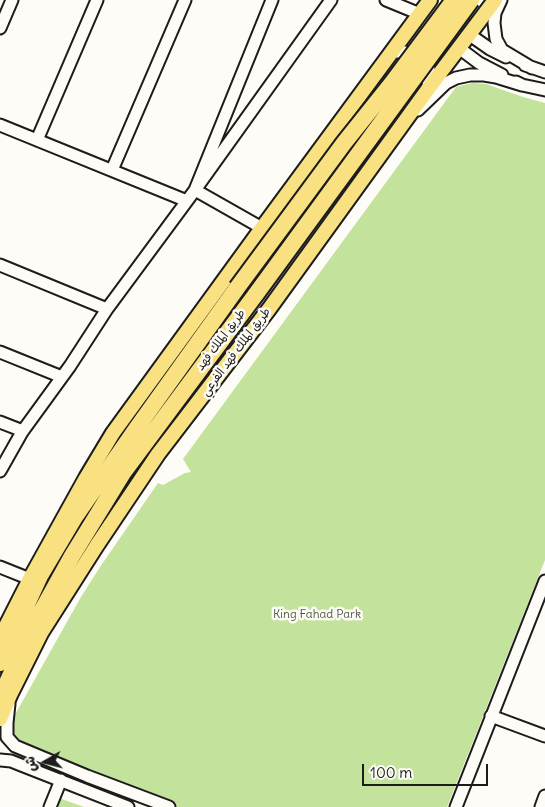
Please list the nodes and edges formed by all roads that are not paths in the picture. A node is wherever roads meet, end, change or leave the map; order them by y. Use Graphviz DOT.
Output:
graph roads {
  1 [pos="12,0"];
  2 [pos="97,0"];
  3 [pos="185,0"];
  4 [pos="272,0"];
  5 [pos="331,0"];
  6 [pos="386,0"];
  7 [pos="431,0"];
  8 [pos="454,0"];
  9 [pos="471,0"];
  10 [pos="494,0"];
  11 [pos="501,0"];
  12 [pos="420,14"];
  13 [pos="0,28"];
  14 [pos="470,34"];
  15 [pos="458,48"];
  16 [pos="392,52"];
  17 [pos="532,68"];
  18 [pos="545,72"];
  19 [pos="522,85"];
  20 [pos="428,89"];
  21 [pos="545,90"];
  22 [pos="0,125"];
  23 [pos="402,125"];
  24 [pos="37,140"];
  25 [pos="112,170"];
  26 [pos="195,190"];
  27 [pos="187,201"];
  28 [pos="262,228"];
  29 [pos="0,265"];
  30 [pos="107,309"];
  31 [pos="0,352"];
  32 [pos="62,377"];
  33 [pos="0,422"];
  34 [pos="136,429"];
  35 [pos="23,431"];
  36 [pos="0,471"];
  37 [pos="123,473"];
  38 [pos="0,566"];
  39 [pos="30,578"];
  40 [pos="545,580"];
  41 [pos="41,633"];
  42 [pos="0,638"];
  43 [pos="0,663"];
  44 [pos="5,696"];
  45 [pos="491,716"];
  46 [pos="0,719"];
  47 [pos="545,736"];
  48 [pos="24,750"];
  49 [pos="0,760"];
  50 [pos="19,764"];
  51 [pos="61,780"];
  52 [pos="545,796"];
  53 [pos="50,807"];
  54 [pos="128,807"];
  55 [pos="169,807"];
  56 [pos="456,807"];
  57 [pos="541,807"];
  1 -- 13 [label="street"];
  2 -- 24 [label="street"];
  3 -- 25 [label="street"];
  4 -- 26 [label="street"];
  5 -- 26 [label="street"];
  6 -- 12 [label="street"];
  7 -- 12 [label="main road"];
  7 -- 14 [label="main road"];
  8 -- 34 [label="highway, طريق الملك فهد, bridge"];
  9 -- 37 [label="highway, طريق الملك فهد, bridge"];
  10 -- 14 [label="main road, طريق الملك فهد الفرعي"];
  11 -- 17 [label="street"];
  12 -- 15 [label="main road"];
  12 -- 16 [label="main road"];
  14 -- 15 [label="main road, طريق الملك فهد الفرعي"];
  14 -- 17 [label="street"];
  15 -- 19 [label="street"];
  15 -- 20 [label="main road, طريق الملك فهد الفرعي"];
  16 -- 20 [label="street"];
  16 -- 28 [label="main road"];
  17 -- 18 [label="street"];
  19 -- 21 [label="street"];
  19 -- 23 [label="street"];
  20 -- 23 [label="main road, طريق الملك فهد الفرعي"];
  22 -- 24 [label="street"];
  23 -- 41 [label="main road, طريق الملك فهد الفرعي"];
  24 -- 25 [label="street"];
  25 -- 27 [label="street"];
  26 -- 27 [label="street"];
  26 -- 28 [label="street"];
  27 -- 30 [label="street"];
  28 -- 39 [label="main road"];
  29 -- 30 [label="street"];
  30 -- 32 [label="street"];
  31 -- 32 [label="street"];
  32 -- 35 [label="street"];
  33 -- 35 [label="street"];
  34 -- 39 [label="highway"];
  34 -- 43 [label="highway, طريق الملك فهد"];
  35 -- 36 [label="street"];
  37 -- 41 [label="highway"];
  37 -- 44 [label="highway, طريق الملك فهد"];
  38 -- 39 [label="street"];
  39 -- 42 [label="main road"];
  39 -- 43 [label="highway"];
  40 -- 45 [label="street"];
  41 -- 44 [label="main road, طريق الملك فهد الفرعي"];
  44 -- 46 [label="main road, طريق الملك فهد الفرعي"];
  44 -- 48 [label="street"];
  45 -- 47 [label="street"];
  45 -- 56 [label="street"];
  48 -- 50 [label="street"];
  48 -- 55 [label="street"];
  49 -- 50 [label="street"];
  50 -- 51 [label="street"];
  51 -- 53 [label="street"];
  51 -- 54 [label="street"];
  52 -- 57 [label="street"];
}
